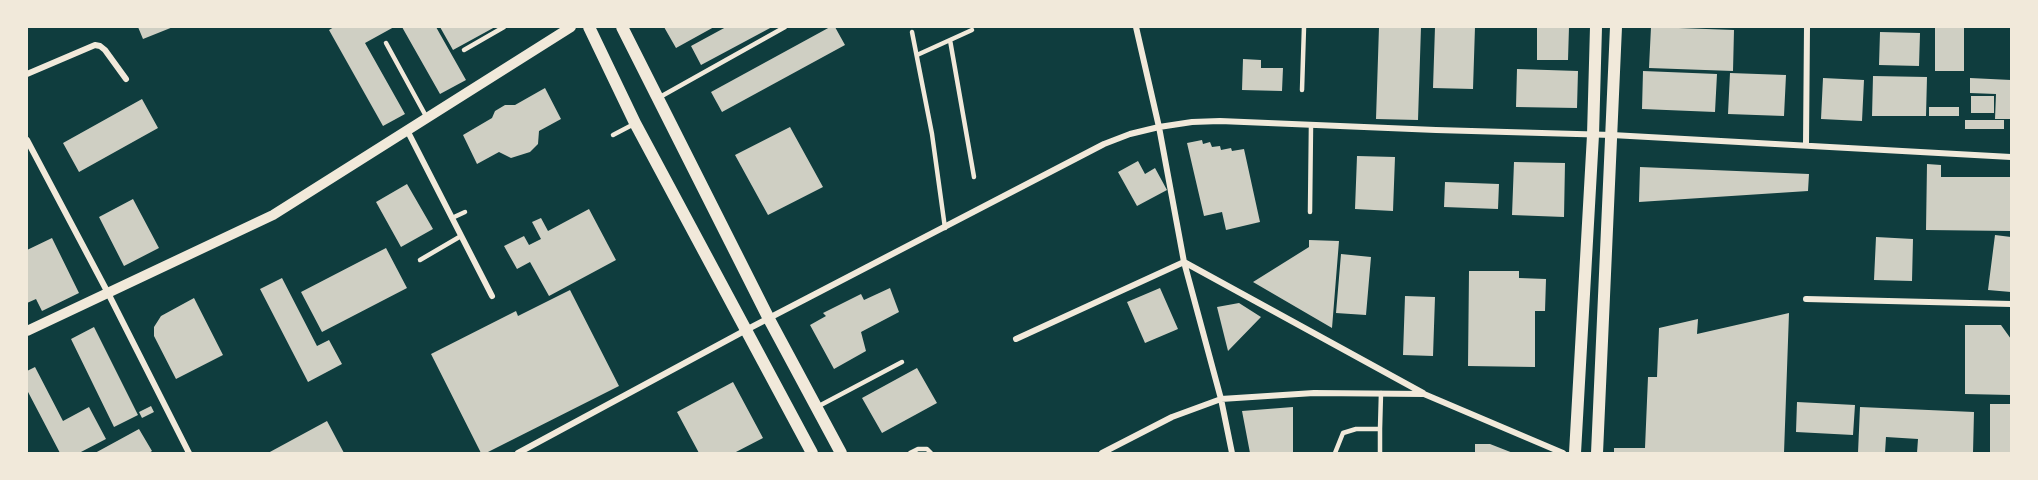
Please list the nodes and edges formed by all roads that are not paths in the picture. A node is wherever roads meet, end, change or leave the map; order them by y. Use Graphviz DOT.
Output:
graph roads {
  1 [pos="504,27"];
  2 [pos="571,27"];
  3 [pos="589,27"];
  4 [pos="622,27"];
  5 [pos="785,27"];
  6 [pos="1136,27"];
  7 [pos="1304,27"];
  8 [pos="1596,27"];
  9 [pos="1616,27"];
  10 [pos="1807,27"];
  11 [pos="972,30"];
  12 [pos="912,32"];
  13 [pos="950,40"];
  14 [pos="386,43"];
  15 [pos="464,50"];
  16 [pos="917,55"];
  17 [pos="27,74"];
  18 [pos="126,78"];
  19 [pos="1302,90"];
  20 [pos="658,99"];
  21 [pos="427,118"];
  22 [pos="635,123"];
  23 [pos="1311,125"];
  24 [pos="1159,127"];
  25 [pos="407,130"];
  26 [pos="613,135"];
  27 [pos="1593,135"];
  28 [pos="1612,135"];
  29 [pos="27,140"];
  30 [pos="1806,144"];
  31 [pos="2011,157"];
  32 [pos="974,177"];
  33 [pos="465,212"];
  34 [pos="1310,212"];
  35 [pos="452,218"];
  36 [pos="945,228"];
  37 [pos="461,236"];
  38 [pos="420,260"];
  39 [pos="1184,262"];
  40 [pos="108,293"];
  41 [pos="492,296"];
  42 [pos="1806,299"];
  43 [pos="2011,304"];
  44 [pos="770,319"];
  45 [pos="747,330"];
  46 [pos="27,331"];
  47 [pos="1016,339"];
  48 [pos="902,362"];
  49 [pos="1381,393"];
  50 [pos="1424,394"];
  51 [pos="1221,399"];
  52 [pos="817,407"];
  53 [pos="1380,429"];
  54 [pos="189,453"];
  55 [pos="518,453"];
  56 [pos="812,453"];
  57 [pos="841,453"];
  58 [pos="910,453"];
  59 [pos="931,453"];
  60 [pos="1102,453"];
  61 [pos="1232,453"];
  62 [pos="1335,453"];
  63 [pos="1380,453"];
  64 [pos="1563,453"];
  65 [pos="1575,453"];
  66 [pos="1597,453"];
  1 -- 15 [label="lane"];
  2 -- 21 [label="street"];
  3 -- 22 [label="main road"];
  4 -- 20 [label="main road"];
  5 -- 20 [label="lane"];
  6 -- 24 [label="street"];
  7 -- 19 [label="lane"];
  8 -- 27 [label="main road"];
  9 -- 28 [label="main road"];
  10 -- 30 [label="street"];
  11 -- 13 [label="lane"];
  12 -- 16 [label="lane"];
  13 -- 16 [label="lane"];
  13 -- 32 [label="lane"];
  14 -- 21 [label="lane"];
  16 -- 36 [label="lane"];
  17 -- 18 [label="street"];
  20 -- 44 [label="main road"];
  21 -- 25 [label="street"];
  22 -- 26 [label="lane"];
  22 -- 45 [label="main road"];
  23 -- 24 [label="street"];
  23 -- 27 [label="street"];
  23 -- 34 [label="lane"];
  24 -- 36 [label="street"];
  24 -- 39 [label="street"];
  25 -- 35 [label="street"];
  25 -- 40 [label="street"];
  27 -- 28 [label="street"];
  27 -- 65 [label="main road"];
  28 -- 30 [label="street"];
  28 -- 66 [label="main road"];
  29 -- 40 [label="street"];
  30 -- 31 [label="street"];
  33 -- 35 [label="lane"];
  35 -- 37 [label="street"];
  36 -- 44 [label="street"];
  37 -- 38 [label="lane"];
  37 -- 41 [label="street"];
  39 -- 47 [label="street"];
  39 -- 50 [label="street"];
  39 -- 51 [label="street"];
  40 -- 46 [label="street"];
  40 -- 54 [label="street"];
  42 -- 43 [label="street"];
  44 -- 45 [label="street"];
  44 -- 52 [label="main road"];
  45 -- 55 [label="street"];
  45 -- 56 [label="main road"];
  48 -- 52 [label="lane"];
  49 -- 50 [label="street"];
  49 -- 51 [label="street"];
  49 -- 53 [label="lane"];
  50 -- 64 [label="street"];
  51 -- 60 [label="street"];
  51 -- 61 [label="street"];
  52 -- 57 [label="main road"];
  53 -- 62 [label="lane"];
  53 -- 63 [label="lane"];
  58 -- 59 [label="lane"];
}
